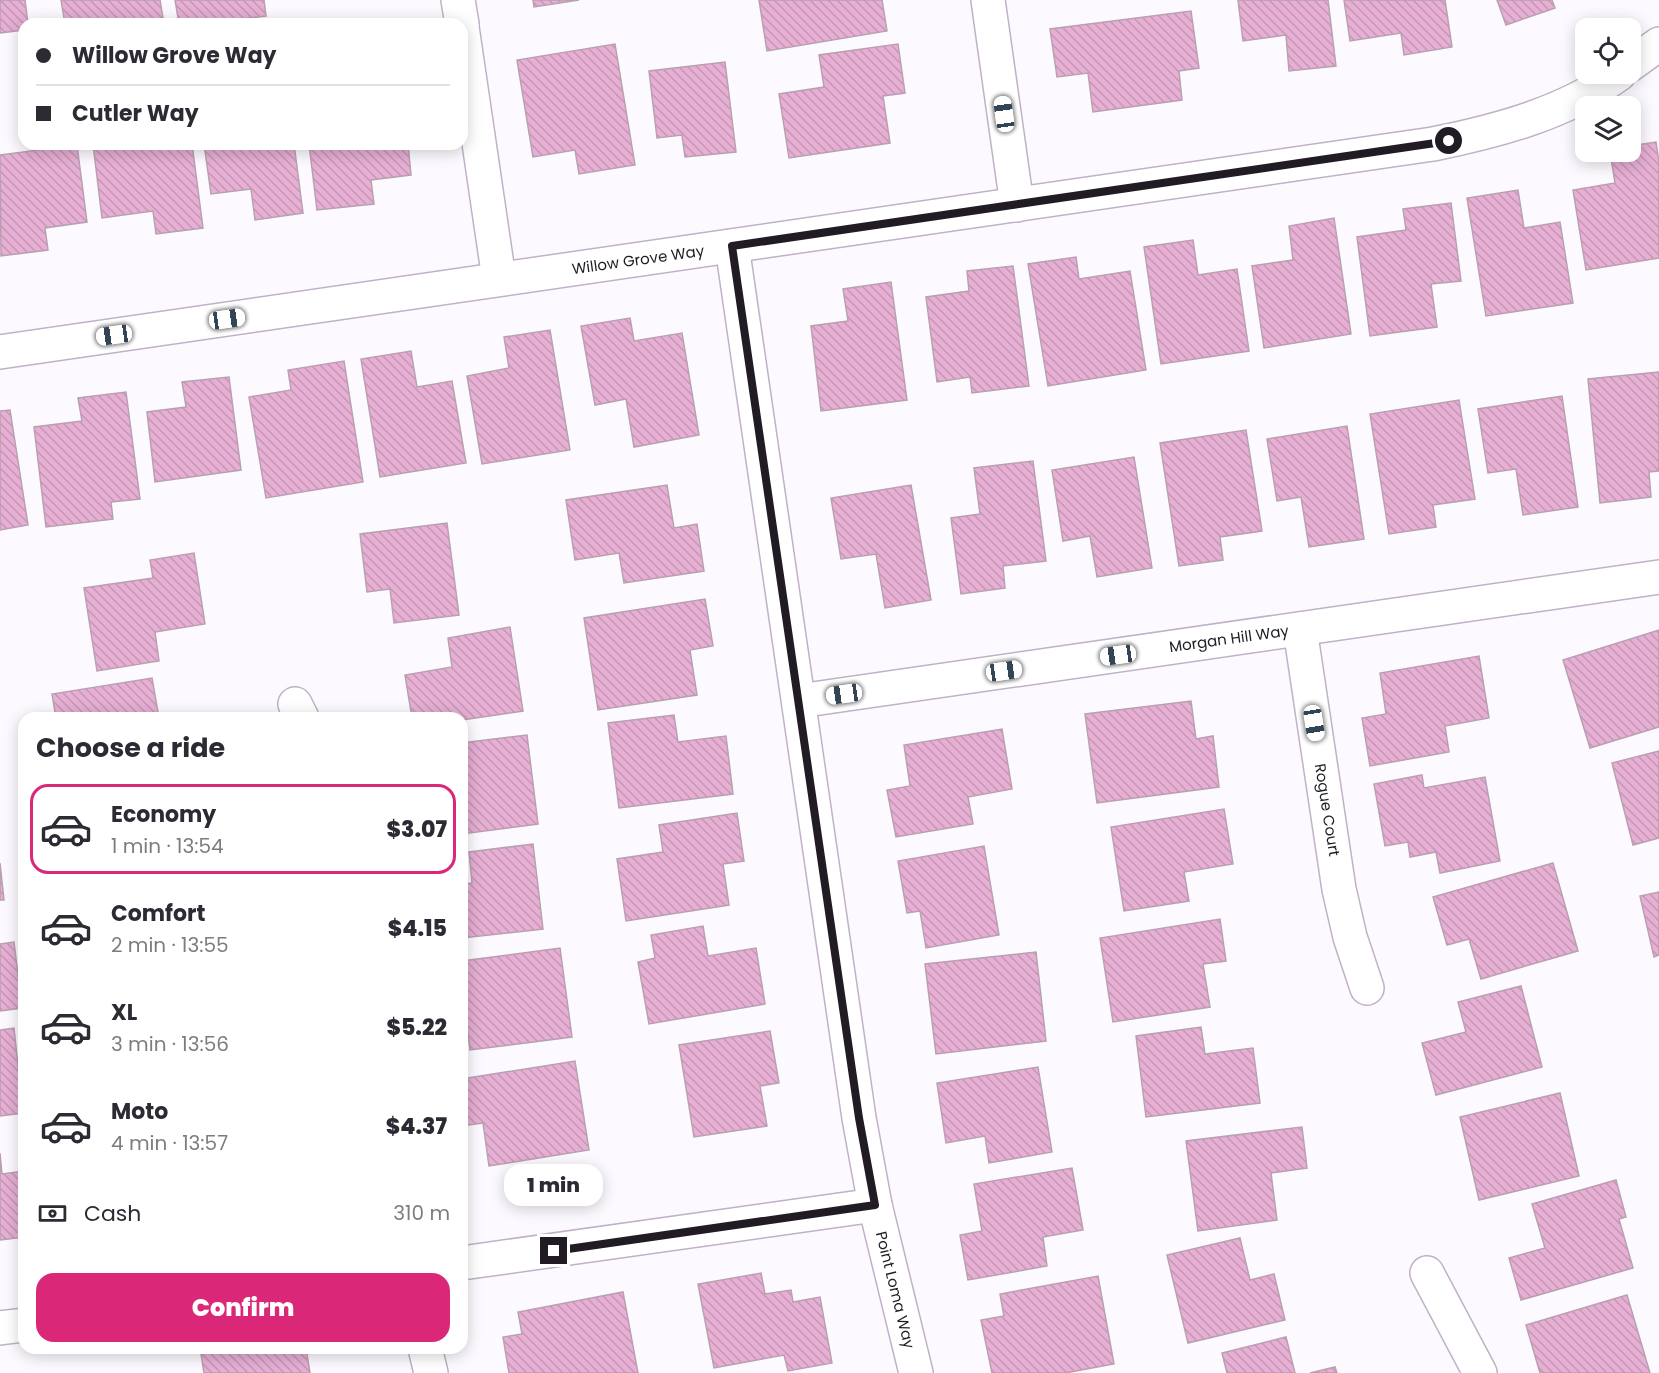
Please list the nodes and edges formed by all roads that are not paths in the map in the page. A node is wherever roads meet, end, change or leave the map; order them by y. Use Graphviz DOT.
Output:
graph roads {
  1 [pos="458,0"];
  2 [pos="988,0"];
  3 [pos="461,18"];
  4 [pos="1659,44"];
  5 [pos="1641,57"];
  6 [pos="468,67"];
  7 [pos="1602,84"];
  8 [pos="1017,204"];
  9 [pos="732,246"];
  10 [pos="499,279"];
  11 [pos="0,352"];
  12 [pos="1659,577"];
  13 [pos="1300,629"];
  14 [pos="799,701"];
  15 [pos="1367,988"];
  16 [pos="875,1205"];
  17 [pos="468,1262"];
  18 [pos="1427,1273"];
  19 [pos="18,1326"];
  20 [pos="0,1328"];
  21 [pos="426,1354"];
  22 [pos="431,1373"];
  23 [pos="916,1373"];
  24 [pos="1480,1373"];
  1 -- 3 [label="street"];
  2 -- 8 [label="street"];
  4 -- 5 [label="street"];
  6 -- 10 [label="street"];
  7 -- 8 [label="street, Willow Grove Way"];
  8 -- 9 [label="street, Willow Grove Way"];
  9 -- 10 [label="street, Willow Grove Way"];
  9 -- 14 [label="street, Point Loma Way"];
  10 -- 11 [label="street, Willow Grove Way"];
  12 -- 13 [label="street, Morgan Hill Way"];
  13 -- 14 [label="street, Morgan Hill Way"];
  13 -- 15 [label="street, Rogue Court"];
  14 -- 16 [label="street, Point Loma Way"];
  16 -- 17 [label="street"];
  16 -- 23 [label="street, Point Loma Way"];
  18 -- 24 [label="street"];
  19 -- 20 [label="street"];
  21 -- 22 [label="street"];
}
